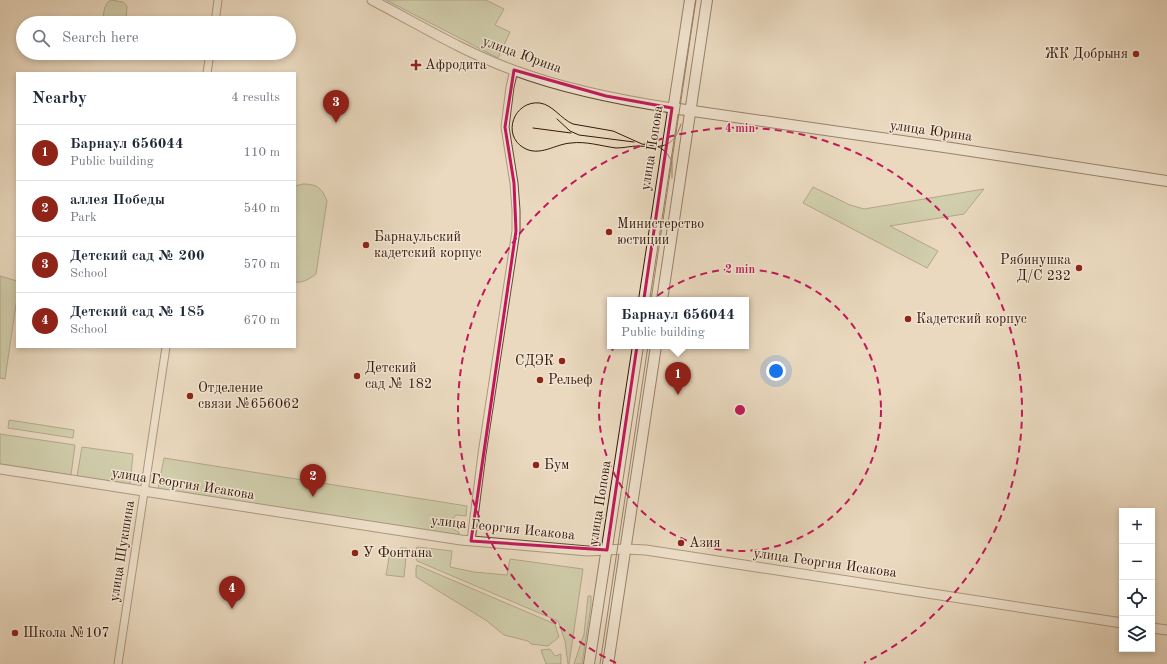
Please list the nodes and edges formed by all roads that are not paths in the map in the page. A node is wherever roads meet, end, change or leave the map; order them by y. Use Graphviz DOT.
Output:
graph roads {
  1 [pos="218,0"];
  2 [pos="372,0"];
  3 [pos="690,0"];
  4 [pos="707,0"];
  5 [pos="216,16"];
  6 [pos="209,60"];
  7 [pos="514,70"];
  8 [pos="207,72"];
  9 [pos="672,108"];
  10 [pos="690,110"];
  11 [pos="1167,181"];
  12 [pos="647,274"];
  13 [pos="665,276"];
  14 [pos="644,297"];
  15 [pos="662,297"];
  16 [pos="166,348"];
  17 [pos="638,349"];
  18 [pos="656,349"];
  19 [pos="0,469"];
  20 [pos="144,492"];
  21 [pos="471,541"];
  22 [pos="625,549"];
  23 [pos="607,550"];
  24 [pos="1119,623"];
  25 [pos="1155,628"];
  26 [pos="1167,630"];
  27 [pos="118,664"];
  28 [pos="590,664"];
  29 [pos="608,664"];
  1 -- 5 [label="street"];
  2 -- 7 [label="street, улица Юрина"];
  3 -- 9 [label="main road, улица Попова"];
  4 -- 10 [label="main road"];
  6 -- 8 [label="street"];
  7 -- 9 [label="street, улица Юрина"];
  7 -- 21 [label="street"];
  9 -- 10 [label="main road, улица Юрина"];
  9 -- 12 [label="main road, улица Попова"];
  10 -- 11 [label="main road, улица Юрина"];
  10 -- 13 [label="main road"];
  12 -- 13 [label="main road"];
  12 -- 14 [label="main road, улица Попова"];
  13 -- 15 [label="main road"];
  16 -- 20 [label="street, улица Шукшина"];
  17 -- 23 [label="main road, улица Попова"];
  18 -- 22 [label="main road"];
  19 -- 20 [label="street, улица Георгия Исакова"];
  20 -- 21 [label="street, улица Георгия Исакова"];
  20 -- 27 [label="street, улица Шукшина"];
  21 -- 23 [label="street, улица Георгия Исакова"];
  22 -- 23 [label="street, улица Георгия Исакова"];
  22 -- 24 [label="street, улица Георгия Исакова"];
  22 -- 29 [label="main road"];
  23 -- 28 [label="main road, улица Попова"];
  25 -- 26 [label="street"];
}
